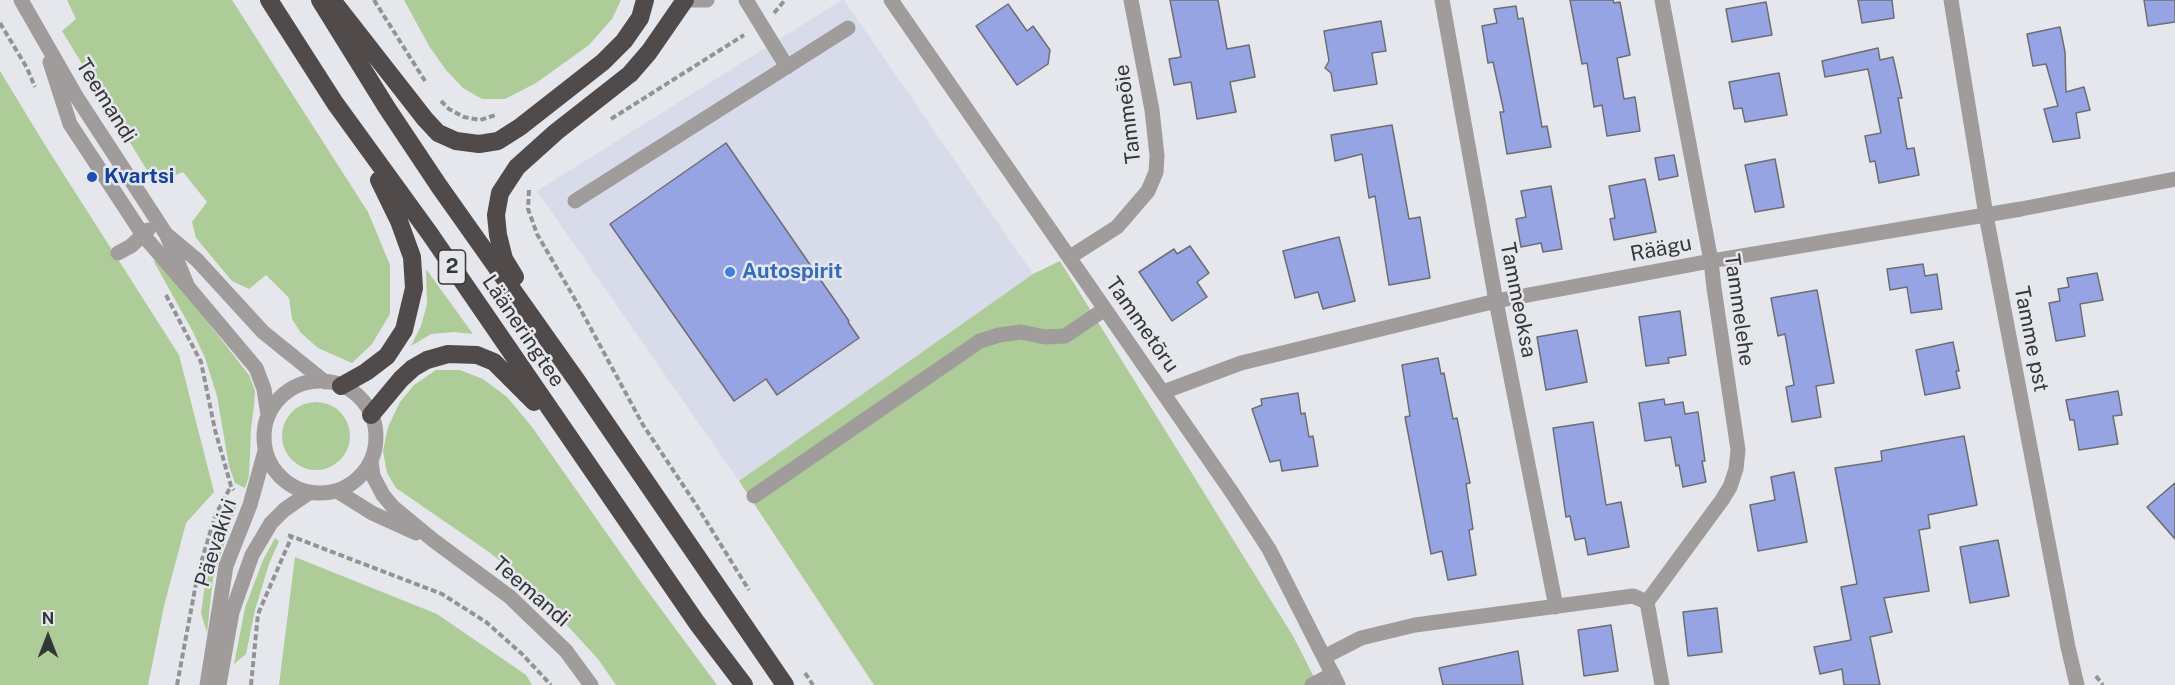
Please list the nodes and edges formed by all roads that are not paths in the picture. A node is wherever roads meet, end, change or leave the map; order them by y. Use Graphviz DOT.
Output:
graph roads {
  1 [pos="21,0"];
  2 [pos="28,0"];
  3 [pos="269,0"];
  4 [pos="320,0"];
  5 [pos="332,0"];
  6 [pos="645,0"];
  7 [pos="685,0"];
  8 [pos="692,0"];
  9 [pos="707,0"];
  10 [pos="746,0"];
  11 [pos="891,0"];
  12 [pos="1131,0"];
  13 [pos="1442,0"];
  14 [pos="1662,0"];
  15 [pos="1951,0"];
  16 [pos="848,28"];
  17 [pos="40,32"];
  18 [pos="787,67"];
  19 [pos="336,103"];
  20 [pos="2175,179"];
  21 [pos="575,201"];
  22 [pos="1986,215"];
  23 [pos="156,221"];
  24 [pos="166,234"];
  25 [pos="143,236"];
  26 [pos="118,253"];
  27 [pos="1070,257"];
  28 [pos="1712,261"];
  29 [pos="188,287"];
  30 [pos="1496,302"];
  31 [pos="1105,309"];
  32 [pos="577,381"];
  33 [pos="333,384"];
  34 [pos="1163,392"];
  35 [pos="268,415"];
  36 [pos="371,415"];
  37 [pos="565,433"];
  38 [pos="266,451"];
  39 [pos="371,461"];
  40 [pos="337,491"];
  41 [pos="310,492"];
  42 [pos="754,496"];
  43 [pos="433,540"];
  44 [pos="1647,602"];
  45 [pos="1556,607"];
  46 [pos="1324,657"];
  47 [pos="1335,680"];
  48 [pos="207,685"];
  49 [pos="219,685"];
  50 [pos="591,685"];
  51 [pos="744,685"];
  52 [pos="785,685"];
  53 [pos="1311,685"];
  54 [pos="1662,685"];
  55 [pos="2077,685"];
  1 -- 17 [label="street"];
  2 -- 17 [label="street"];
  3 -- 19 [label="highway, Lääneringtee / 2"];
  4 -- 32 [label="highway, Lääneringtee / 2"];
  5 -- 6 [label="highway"];
  7 -- 32 [label="highway"];
  8 -- 9 [label="street"];
  10 -- 18 [label="street"];
  11 -- 27 [label="street, Tammetõru"];
  12 -- 27 [label="street, Tammeõie"];
  13 -- 30 [label="street, Tammeoksa"];
  14 -- 28 [label="street, Tammelehe"];
  15 -- 22 [label="street, Tamme pst"];
  16 -- 18 [label="street"];
  17 -- 23 [label="street, Teemandi"];
  17 -- 25 [label="street"];
  18 -- 21 [label="street"];
  19 -- 33 [label="highway"];
  19 -- 37 [label="highway, Lääneringtee / 2"];
  20 -- 22 [label="street, Räägu"];
  22 -- 28 [label="street, Räägu"];
  22 -- 55 [label="street, Tamme pst"];
  23 -- 24 [label="street, Teemandi"];
  23 -- 25 [label="street"];
  24 -- 29 [label="street, Teemandi"];
  24 -- 33 [label="street, Teemandi"];
  25 -- 26 [label="street"];
  25 -- 29 [label="street"];
  27 -- 31 [label="street, Tammetõru"];
  28 -- 30 [label="street, Räägu"];
  28 -- 44 [label="street, Tammelehe"];
  29 -- 35 [label="street, Teemandi"];
  30 -- 34 [label="street, Räägu"];
  30 -- 45 [label="street, Tammeoksa"];
  31 -- 34 [label="street, Tammetõru"];
  31 -- 42 [label="street"];
  32 -- 52 [label="highway, Lääneringtee / 2"];
  33 -- 35 [label="street"];
  33 -- 36 [label="street, Teemandi"];
  34 -- 46 [label="street, Tammetõru"];
  35 -- 38 [label="street, Teemandi"];
  36 -- 37 [label="highway"];
  36 -- 39 [label="street, Teemandi"];
  37 -- 51 [label="highway, Lääneringtee / 2"];
  38 -- 41 [label="street"];
  38 -- 48 [label="street, Päevakivi"];
  39 -- 40 [label="street"];
  39 -- 43 [label="street, Teemandi"];
  40 -- 41 [label="street"];
  40 -- 43 [label="street, Teemandi"];
  41 -- 49 [label="street, Päevakivi"];
  43 -- 50 [label="street, Teemandi"];
  44 -- 45 [label="street"];
  44 -- 54 [label="street"];
  45 -- 46 [label="street"];
  46 -- 47 [label="street, Tammetõru"];
  47 -- 53 [label="street"];
}
